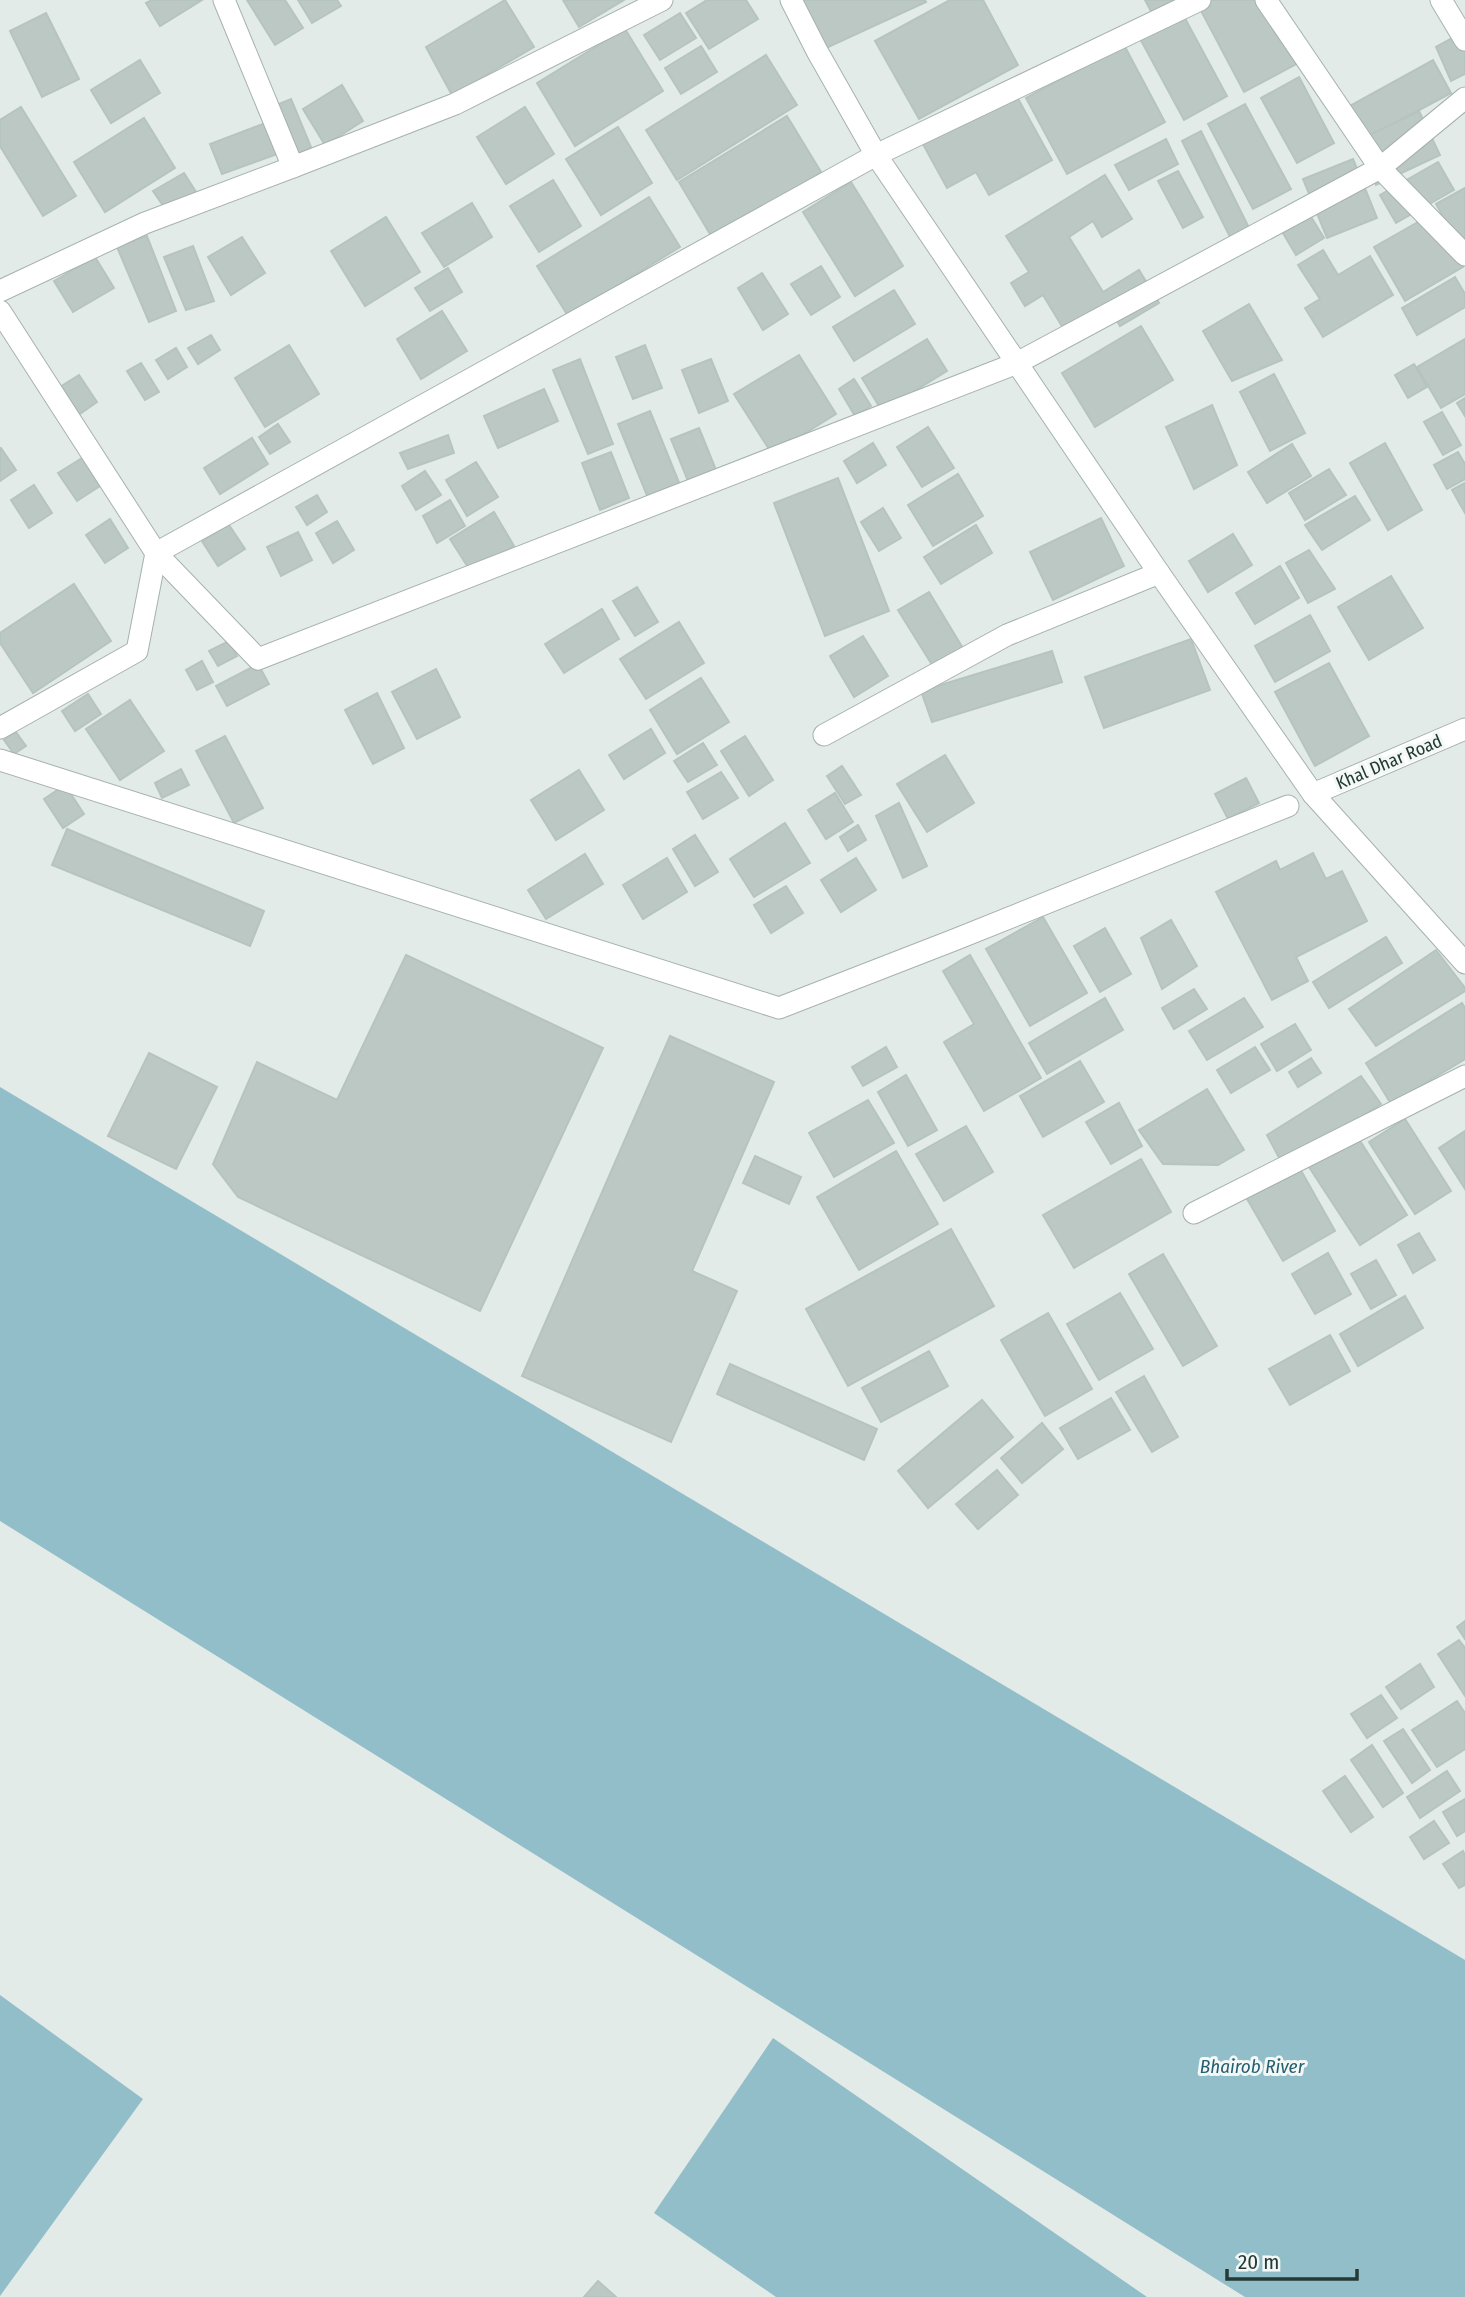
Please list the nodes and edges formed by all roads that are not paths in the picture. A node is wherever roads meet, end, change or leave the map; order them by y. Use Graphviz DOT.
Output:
graph roads {
  1 [pos="224,0"];
  2 [pos="662,0"];
  3 [pos="791,0"];
  4 [pos="1200,0"];
  5 [pos="1266,0"];
  6 [pos="1441,0"];
  7 [pos="1465,40"];
  8 [pos="1465,98"];
  9 [pos="876,155"];
  10 [pos="293,167"];
  11 [pos="1380,168"];
  12 [pos="1465,256"];
  13 [pos="0,291"];
  14 [pos="0,311"];
  15 [pos="1017,363"];
  16 [pos="156,554"];
  17 [pos="1159,573"];
  18 [pos="0,728"];
  19 [pos="1465,729"];
  20 [pos="824,735"];
  21 [pos="0,761"];
  22 [pos="1313,794"];
  23 [pos="1288,806"];
  24 [pos="1465,963"];
  25 [pos="1465,1076"];
  26 [pos="1194,1213"];
  1 -- 10 [label="street"];
  2 -- 10 [label="street"];
  3 -- 9 [label="street"];
  4 -- 9 [label="street"];
  5 -- 11 [label="street"];
  6 -- 7 [label="street"];
  8 -- 11 [label="street"];
  9 -- 15 [label="street"];
  9 -- 16 [label="street"];
  10 -- 13 [label="street"];
  11 -- 12 [label="street"];
  11 -- 15 [label="street"];
  14 -- 16 [label="street"];
  15 -- 16 [label="street"];
  15 -- 17 [label="street"];
  16 -- 18 [label="street"];
  17 -- 20 [label="street"];
  17 -- 22 [label="street"];
  19 -- 22 [label="street, Khal Dhar Road"];
  21 -- 23 [label="street"];
  22 -- 24 [label="street"];
  25 -- 26 [label="street"];
}
